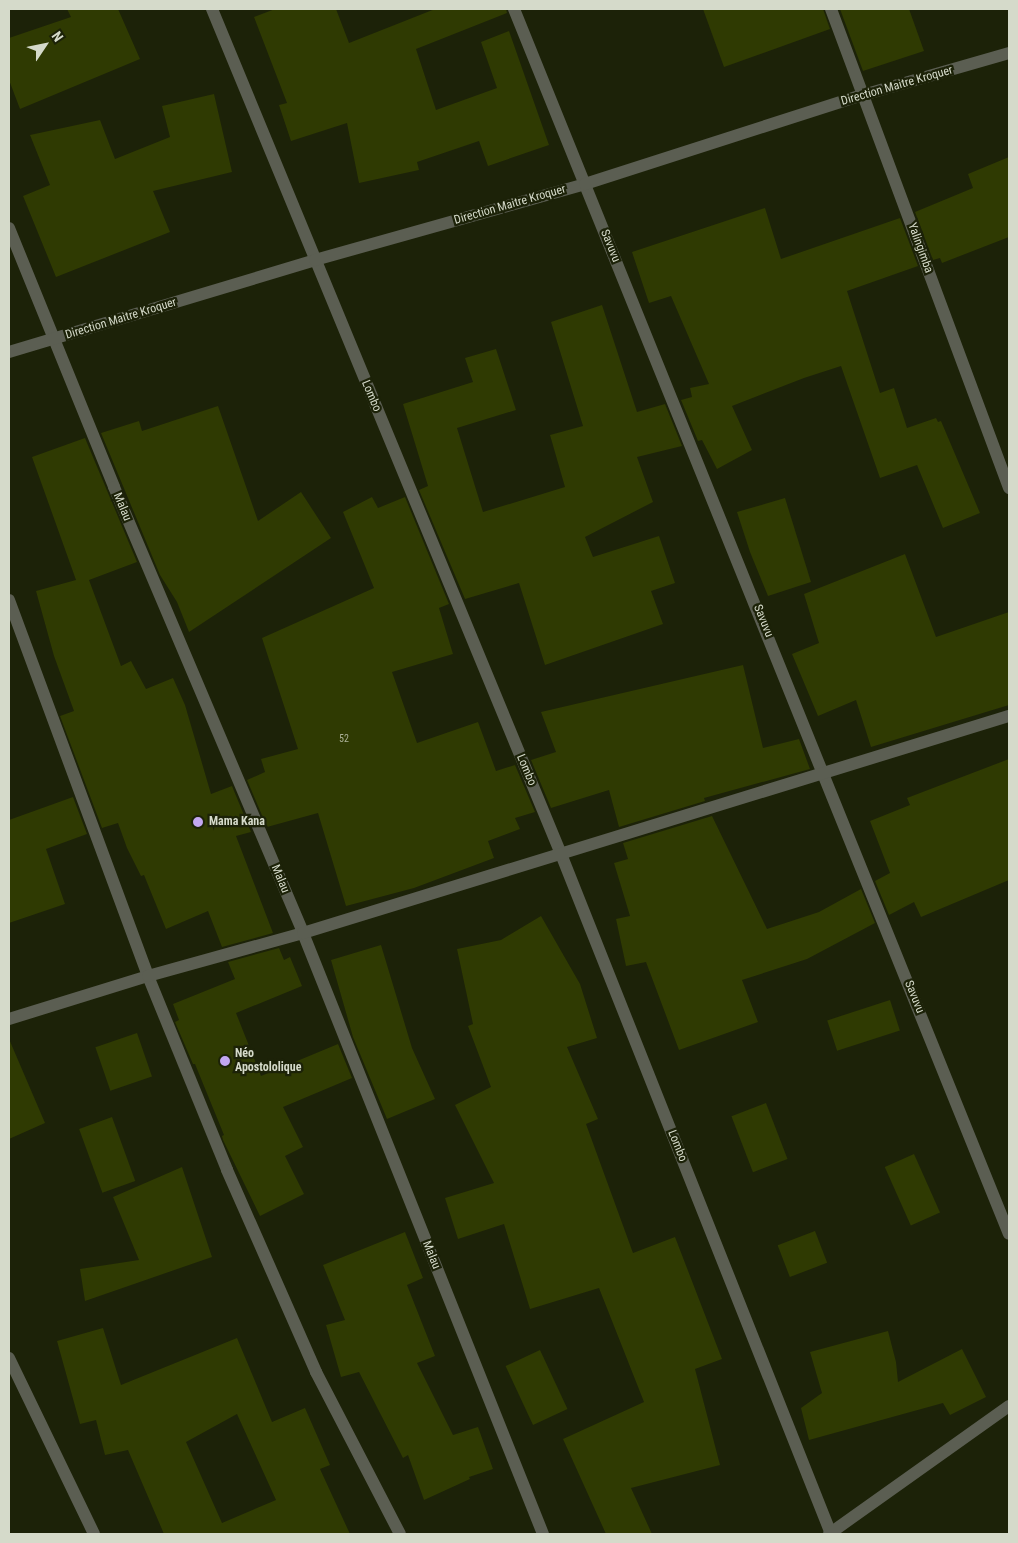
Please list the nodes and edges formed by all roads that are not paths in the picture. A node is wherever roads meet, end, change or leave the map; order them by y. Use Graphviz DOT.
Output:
graph roads {
  1 [pos="212,9"];
  2 [pos="514,9"];
  3 [pos="830,9"];
  4 [pos="1009,53"];
  5 [pos="863,95"];
  6 [pos="585,184"];
  7 [pos="9,228"];
  8 [pos="315,260"];
  9 [pos="55,339"];
  10 [pos="9,352"];
  11 [pos="1009,488"];
  12 [pos="9,600"];
  13 [pos="1009,716"];
  14 [pos="824,772"];
  15 [pos="561,854"];
  16 [pos="303,933"];
  17 [pos="148,976"];
  18 [pos="9,1019"];
  19 [pos="1009,1234"];
  20 [pos="9,1358"];
  21 [pos="1009,1406"];
  22 [pos="94,1534"];
  23 [pos="400,1534"];
  24 [pos="543,1534"];
  25 [pos="830,1534"];
  1 -- 8 [label="street, Lombo"];
  2 -- 6 [label="street, Savuvu"];
  3 -- 5 [label="street, Yalingimba"];
  4 -- 5 [label="street, Direction Maitre Kroquer"];
  5 -- 6 [label="street, Direction Maitre Kroquer"];
  5 -- 11 [label="street, Yalingimba"];
  6 -- 8 [label="street, Direction Maitre Kroquer"];
  6 -- 14 [label="street, Savuvu"];
  7 -- 9 [label="street, Malau"];
  8 -- 9 [label="street, Direction Maitre Kroquer"];
  8 -- 15 [label="street, Lombo"];
  9 -- 10 [label="street, Direction Maitre Kroquer"];
  9 -- 16 [label="street, Malau"];
  12 -- 17 [label="street"];
  13 -- 14 [label="street"];
  14 -- 15 [label="street"];
  14 -- 19 [label="street, Savuvu"];
  15 -- 16 [label="street"];
  15 -- 25 [label="street, Lombo"];
  16 -- 17 [label="street"];
  16 -- 24 [label="street, Malau"];
  17 -- 18 [label="street"];
  17 -- 23 [label="street"];
  20 -- 22 [label="street"];
  21 -- 25 [label="street"];
}
